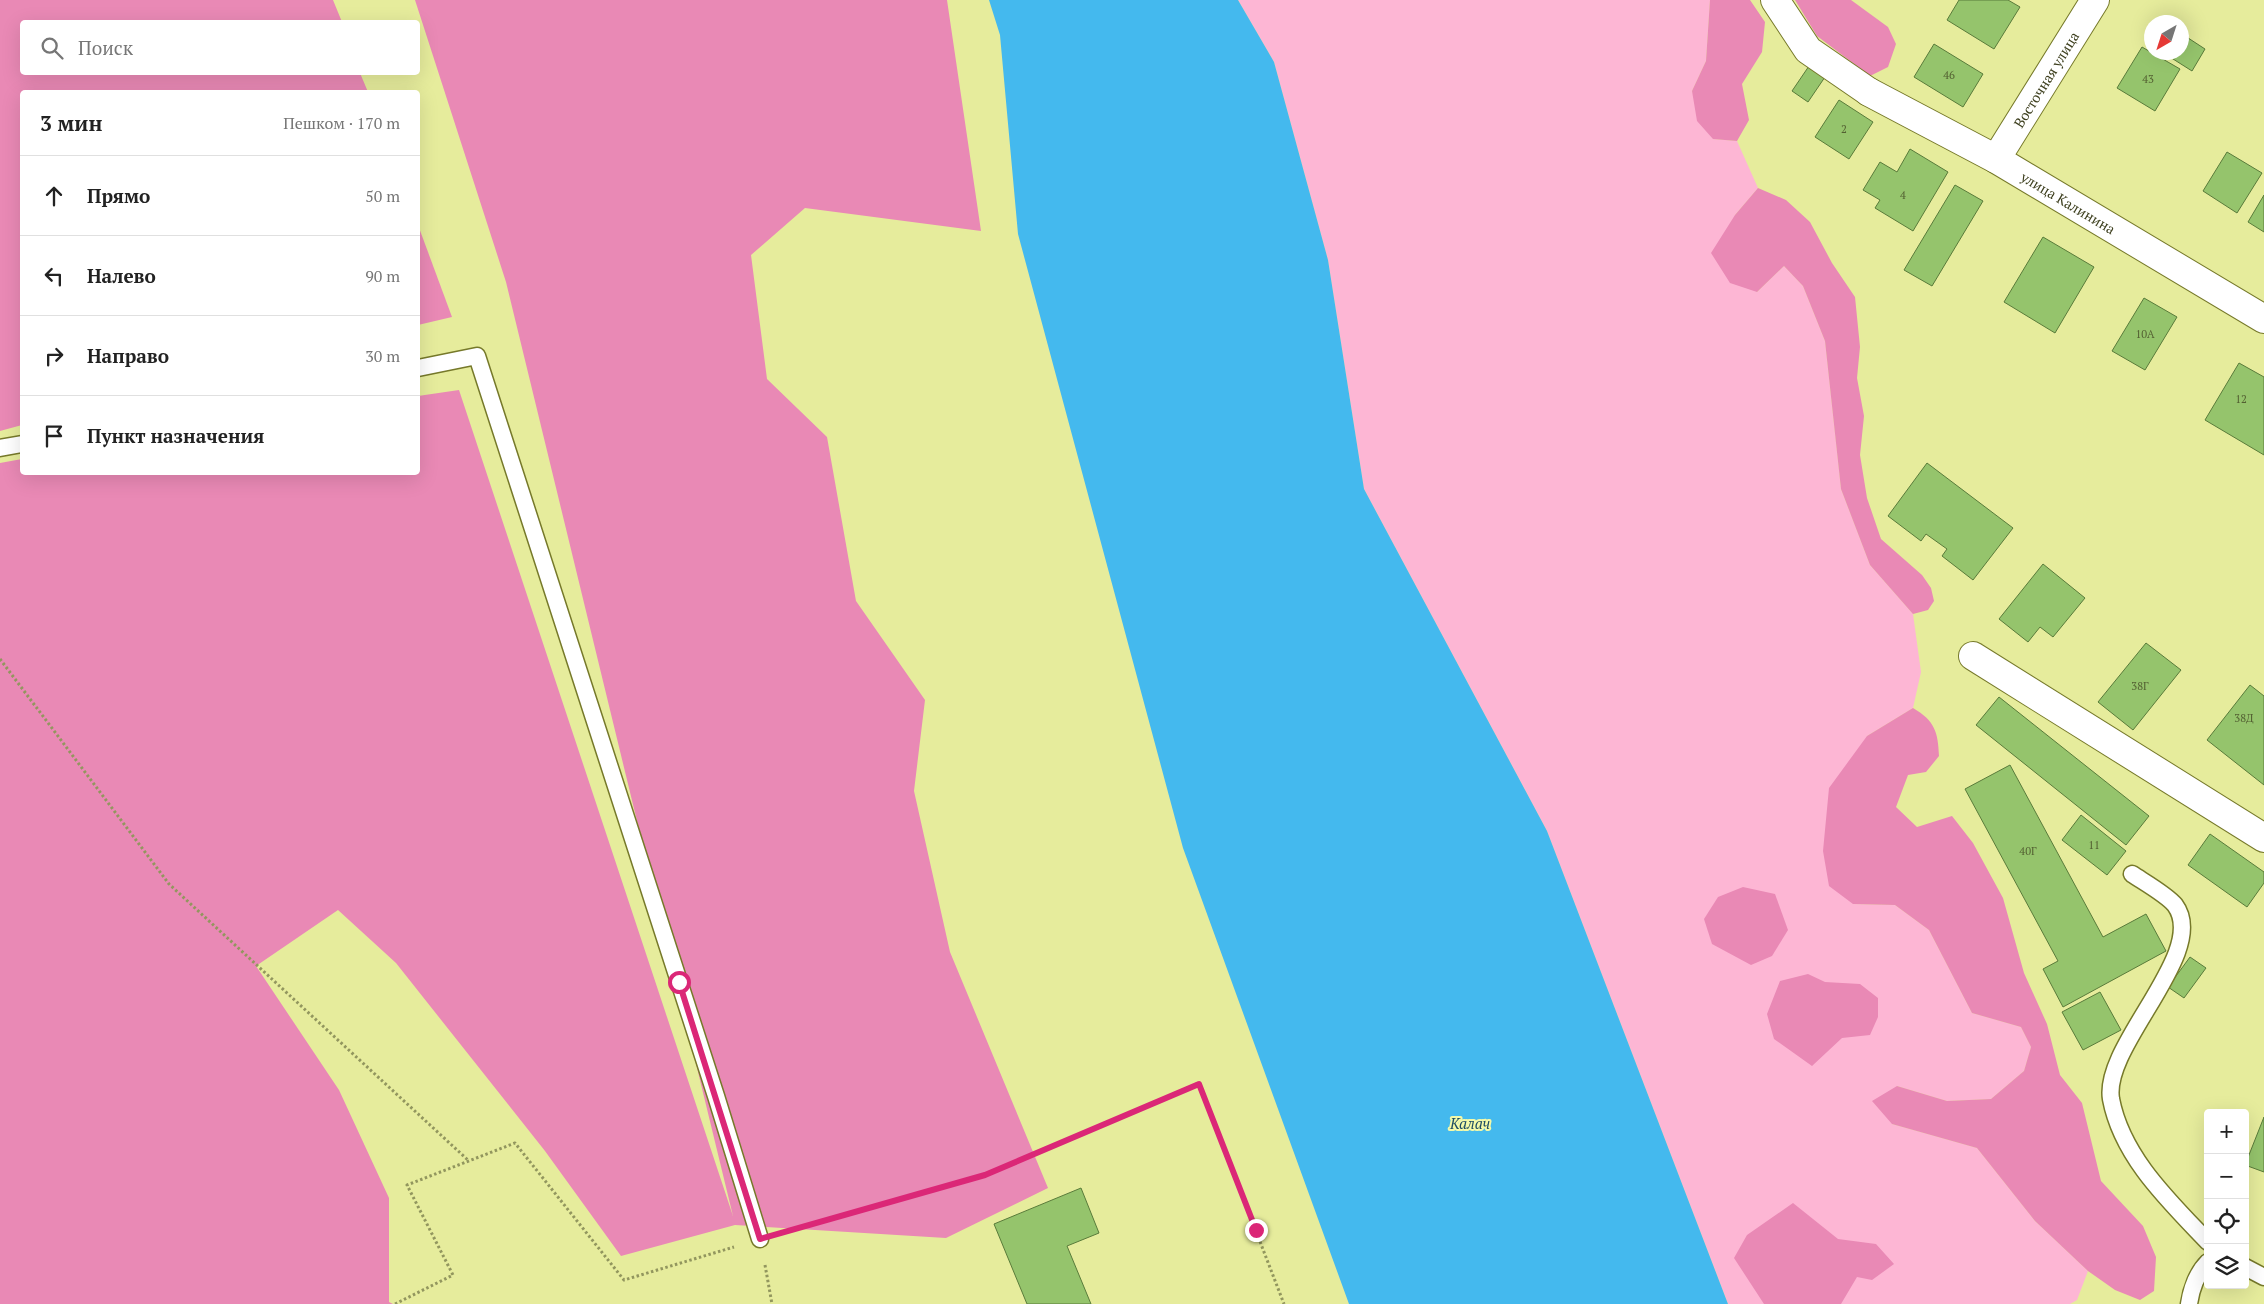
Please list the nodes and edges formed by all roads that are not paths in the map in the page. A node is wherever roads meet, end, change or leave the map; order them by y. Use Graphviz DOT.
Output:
graph roads {
  1 [pos="1775,0"];
  2 [pos="2095,0"];
  3 [pos="1996,159"];
  4 [pos="2264,319"];
  5 [pos="420,368"];
  6 [pos="20,444"];
  7 [pos="0,448"];
  8 [pos="1973,656"];
  9 [pos="2264,838"];
  10 [pos="2132,874"];
  11 [pos="2204,1238"];
  12 [pos="760,1239"];
  13 [pos="2204,1266"];
  14 [pos="2249,1269"];
  15 [pos="2264,1277"];
  16 [pos="2189,1304"];
  1 -- 3 [label="street, улица Калинина"];
  2 -- 3 [label="street, Восточная улица"];
  3 -- 4 [label="street, улица Калинина"];
  5 -- 12 [label="lane"];
  6 -- 7 [label="lane"];
  8 -- 9 [label="street"];
  10 -- 11 [label="lane"];
  13 -- 16 [label="lane"];
  14 -- 15 [label="lane"];
}
